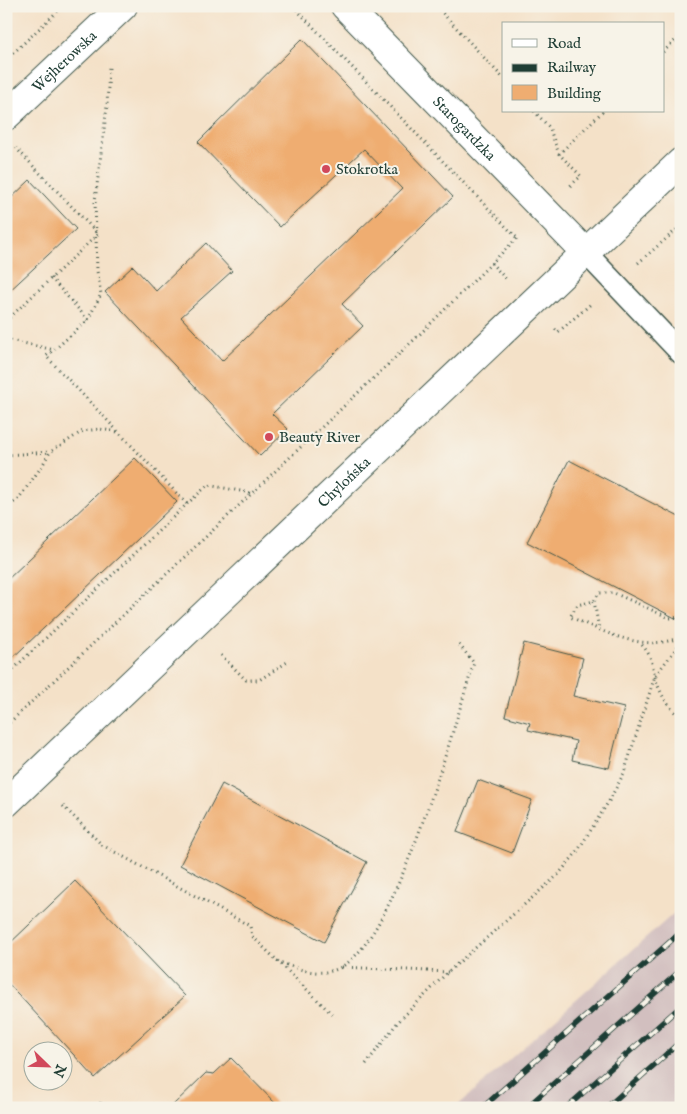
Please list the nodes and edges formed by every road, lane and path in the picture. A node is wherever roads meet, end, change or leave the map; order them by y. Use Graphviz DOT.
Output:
graph roads {
  1 [pos="62,6"];
  2 [pos="123,6"];
  3 [pos="293,6"];
  4 [pos="345,6"];
  5 [pos="436,6"];
  6 [pos="681,35"];
  7 [pos="664,51"];
  8 [pos="6,60"];
  9 [pos="109,63"];
  10 [pos="502,77"];
  11 [pos="535,112"];
  12 [pos="602,112"];
  13 [pos="6,116"];
  14 [pos="13,144"];
  15 [pos="559,154"];
  16 [pos="681,162"];
  17 [pos="545,210"];
  18 [pos="98,234"];
  19 [pos="517,238"];
  20 [pos="585,252"];
  21 [pos="51,278"];
  22 [pos="88,320"];
  23 [pos="6,321"];
  24 [pos="6,339"];
  25 [pos="54,350"];
  26 [pos="681,353"];
  27 [pos="119,432"];
  28 [pos="50,452"];
  29 [pos="6,455"];
  30 [pos="251,493"];
  31 [pos="187,504"];
  32 [pos="6,509"];
  33 [pos="594,601"];
  34 [pos="681,617"];
  35 [pos="600,630"];
  36 [pos="681,637"];
  37 [pos="457,642"];
  38 [pos="681,642"];
  39 [pos="642,644"];
  40 [pos="221,655"];
  41 [pos="289,661"];
  42 [pos="6,676"];
  43 [pos="655,676"];
  44 [pos="681,718"];
  45 [pos="6,726"];
  46 [pos="6,803"];
  47 [pos="63,806"];
  48 [pos="277,961"];
  49 [pos="342,967"];
  50 [pos="448,972"];
  51 [pos="336,1017"];
  52 [pos="366,1064"];
  53 [pos="101,1102"];
  54 [pos="99,1108"];
  1 -- 8 [label="path"];
  2 -- 13 [label="street, Wejherowska"];
  3 -- 19 [label="path"];
  4 -- 17 [label="street, Starogardzka"];
  5 -- 10 [label="path"];
  6 -- 7 [label="path"];
  9 -- 18 [label="path"];
  11 -- 15 [label="path"];
  12 -- 15 [label="path"];
  14 -- 18 [label="path"];
  15 -- 17 [label="path"];
  16 -- 20 [label="street, Chylońska"];
  17 -- 19 [label="path"];
  17 -- 20 [label="street, Starogardzka"];
  18 -- 21 [label="path"];
  18 -- 22 [label="path"];
  19 -- 30 [label="path"];
  20 -- 26 [label="lane"];
  20 -- 46 [label="street, Chylońska"];
  21 -- 22 [label="path"];
  21 -- 23 [label="path"];
  22 -- 25 [label="path"];
  24 -- 25 [label="path"];
  25 -- 27 [label="path"];
  27 -- 28 [label="path"];
  27 -- 31 [label="path"];
  28 -- 29 [label="path"];
  28 -- 32 [label="path"];
  30 -- 31 [label="path"];
  30 -- 45 [label="path"];
  31 -- 42 [label="path"];
  33 -- 34 [label="path"];
  33 -- 35 [label="path"];
  33 -- 35 [label="path"];
  35 -- 39 [label="path"];
  36 -- 39 [label="path"];
  37 -- 49 [label="path"];
  38 -- 43 [label="path"];
  39 -- 43 [label="path"];
  40 -- 41 [label="path"];
  43 -- 44 [label="path"];
  43 -- 50 [label="path"];
  47 -- 48 [label="path"];
  48 -- 49 [label="path"];
  48 -- 51 [label="path"];
  49 -- 50 [label="path"];
  50 -- 52 [label="path"];
  53 -- 54 [label="path"];
}
